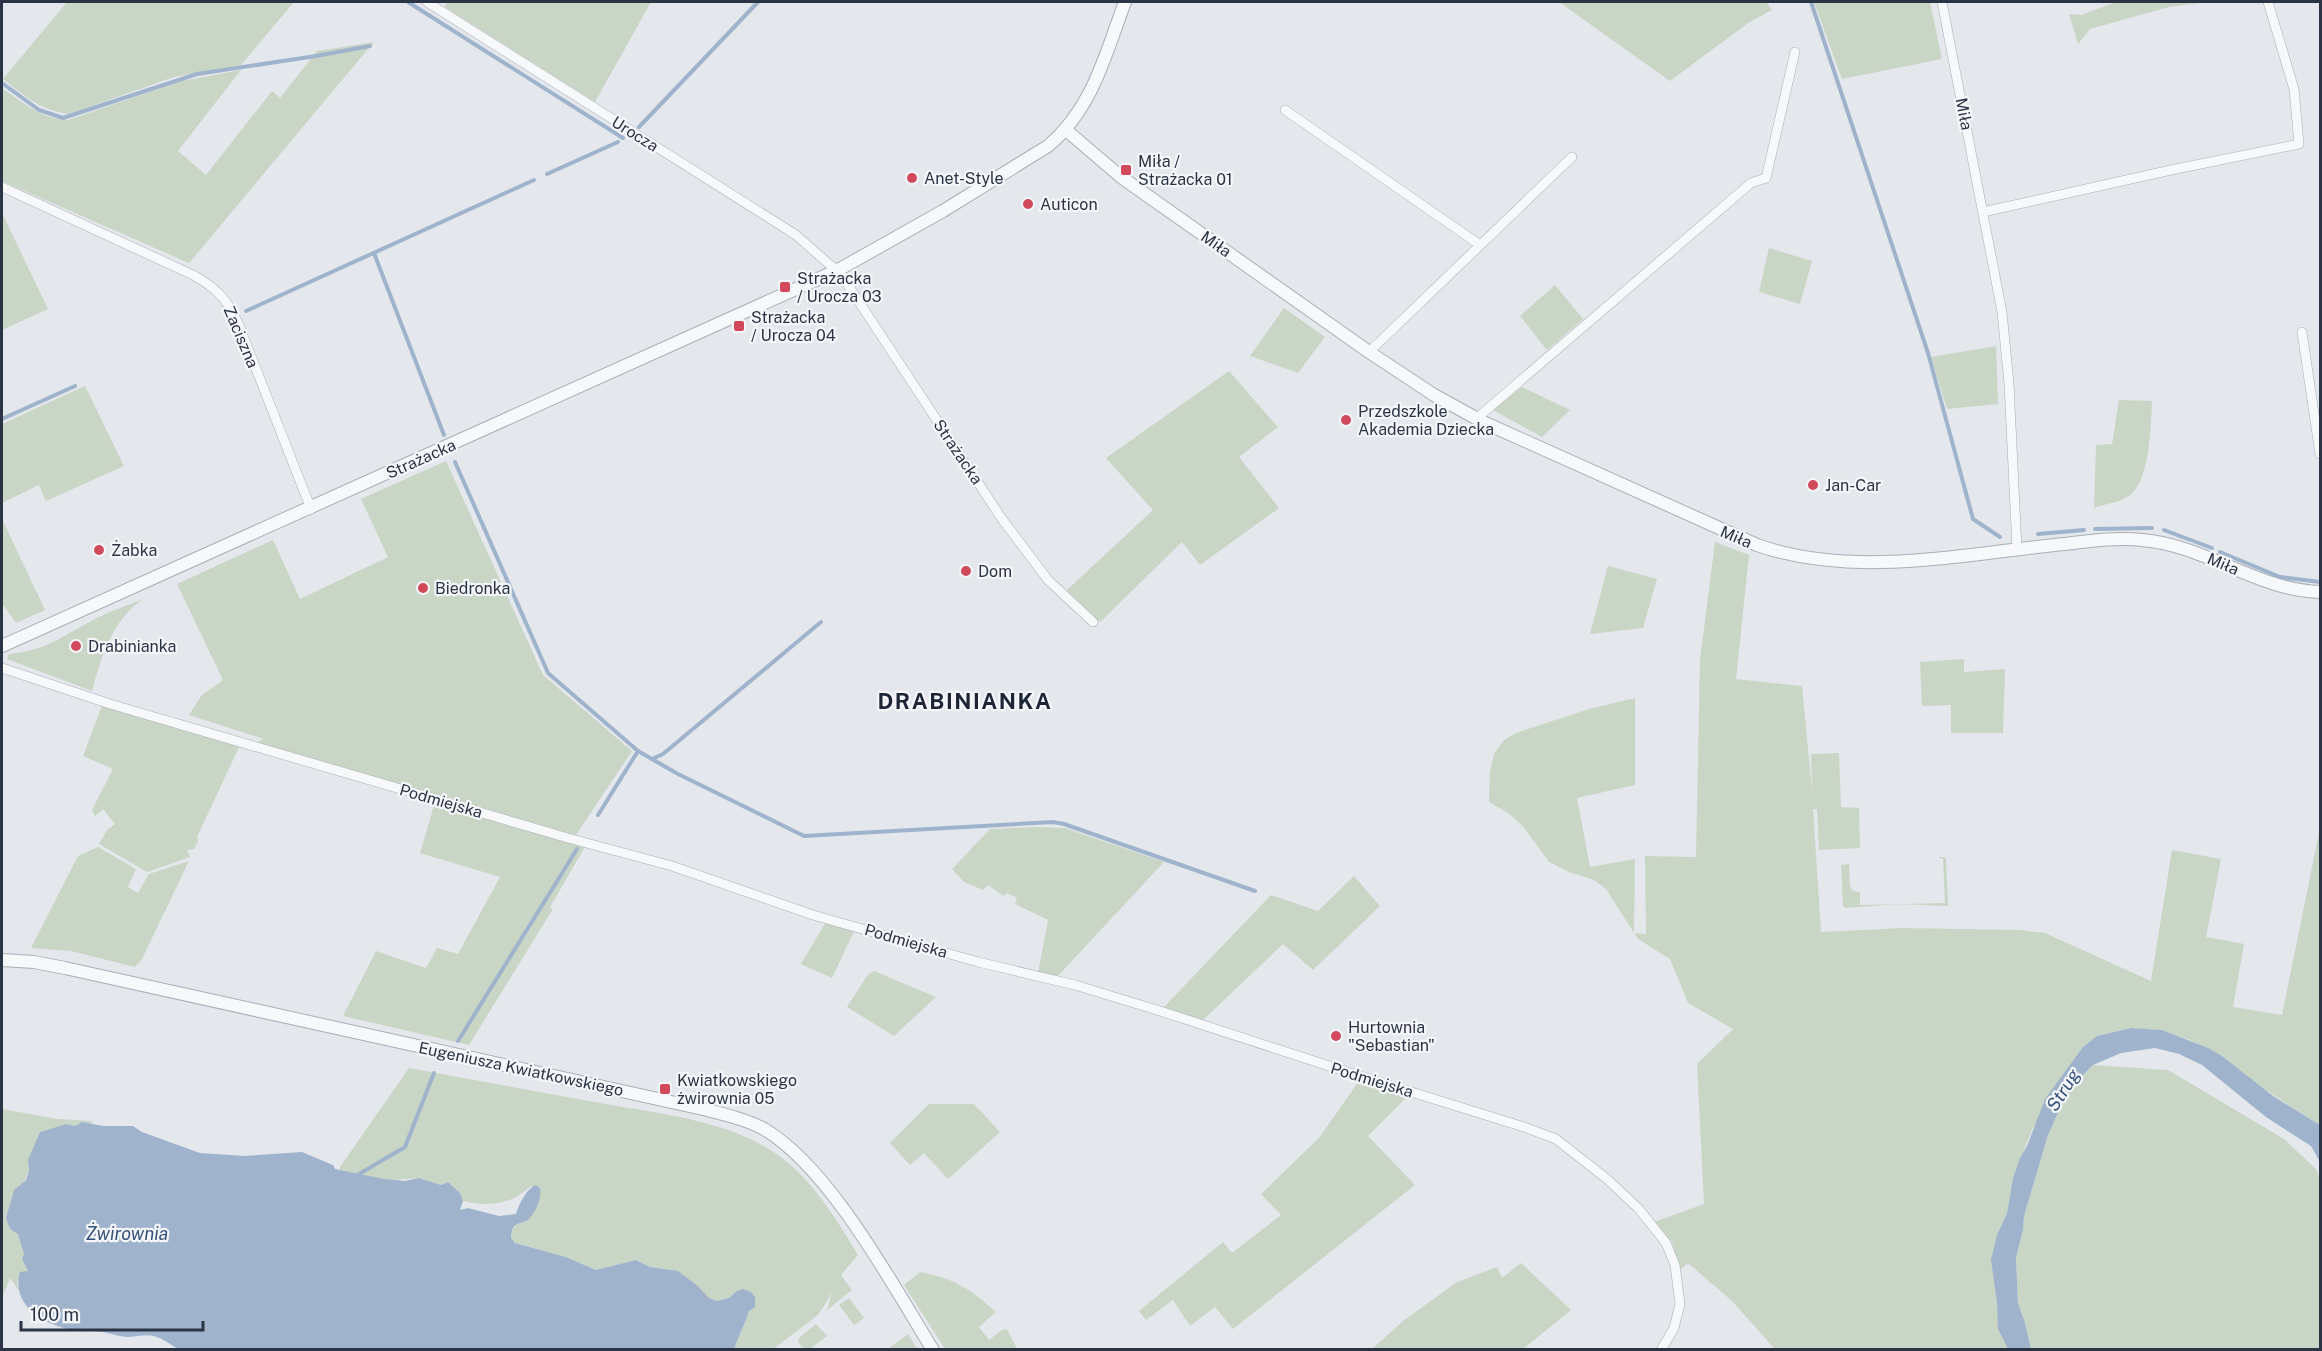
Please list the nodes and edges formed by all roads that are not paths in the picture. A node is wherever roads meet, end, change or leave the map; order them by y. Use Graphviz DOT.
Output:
graph roads {
  1 [pos="427,2"];
  2 [pos="1125,2"];
  3 [pos="1942,2"];
  4 [pos="2268,2"];
  5 [pos="1795,52"];
  6 [pos="1285,110"];
  7 [pos="1066,130"];
  8 [pos="1572,157"];
  9 [pos="2,187"];
  10 [pos="1983,212"];
  11 [pos="1480,245"];
  12 [pos="838,270"];
  13 [pos="2302,332"];
  14 [pos="1369,352"];
  15 [pos="1477,418"];
  16 [pos="2320,454"];
  17 [pos="311,508"];
  18 [pos="2017,549"];
  19 [pos="2320,592"];
  20 [pos="1093,622"];
  21 [pos="2,646"];
  22 [pos="2,668"];
  23 [pos="2,960"];
  24 [pos="933,1350"];
  25 [pos="1661,1350"];
  1 -- 12 [label="street, Urocza"];
  2 -- 7 [label="street, Strażacka"];
  3 -- 10 [label="street, Miła"];
  4 -- 10 [label="street"];
  5 -- 15 [label="street"];
  6 -- 11 [label="street"];
  7 -- 12 [label="street, Strażacka"];
  7 -- 14 [label="street, Miła"];
  8 -- 11 [label="street"];
  9 -- 17 [label="street, Zaciszna"];
  10 -- 18 [label="street, Miła"];
  11 -- 14 [label="street"];
  12 -- 17 [label="street, Strażacka"];
  12 -- 20 [label="street, Strażacka"];
  13 -- 16 [label="street"];
  14 -- 15 [label="street, Miła"];
  15 -- 18 [label="street, Miła"];
  17 -- 21 [label="street, Strażacka"];
  18 -- 19 [label="street, Miła"];
  22 -- 25 [label="street, Podmiejska"];
  23 -- 24 [label="street, Eugeniusza Kwiatkowskiego"];
}
